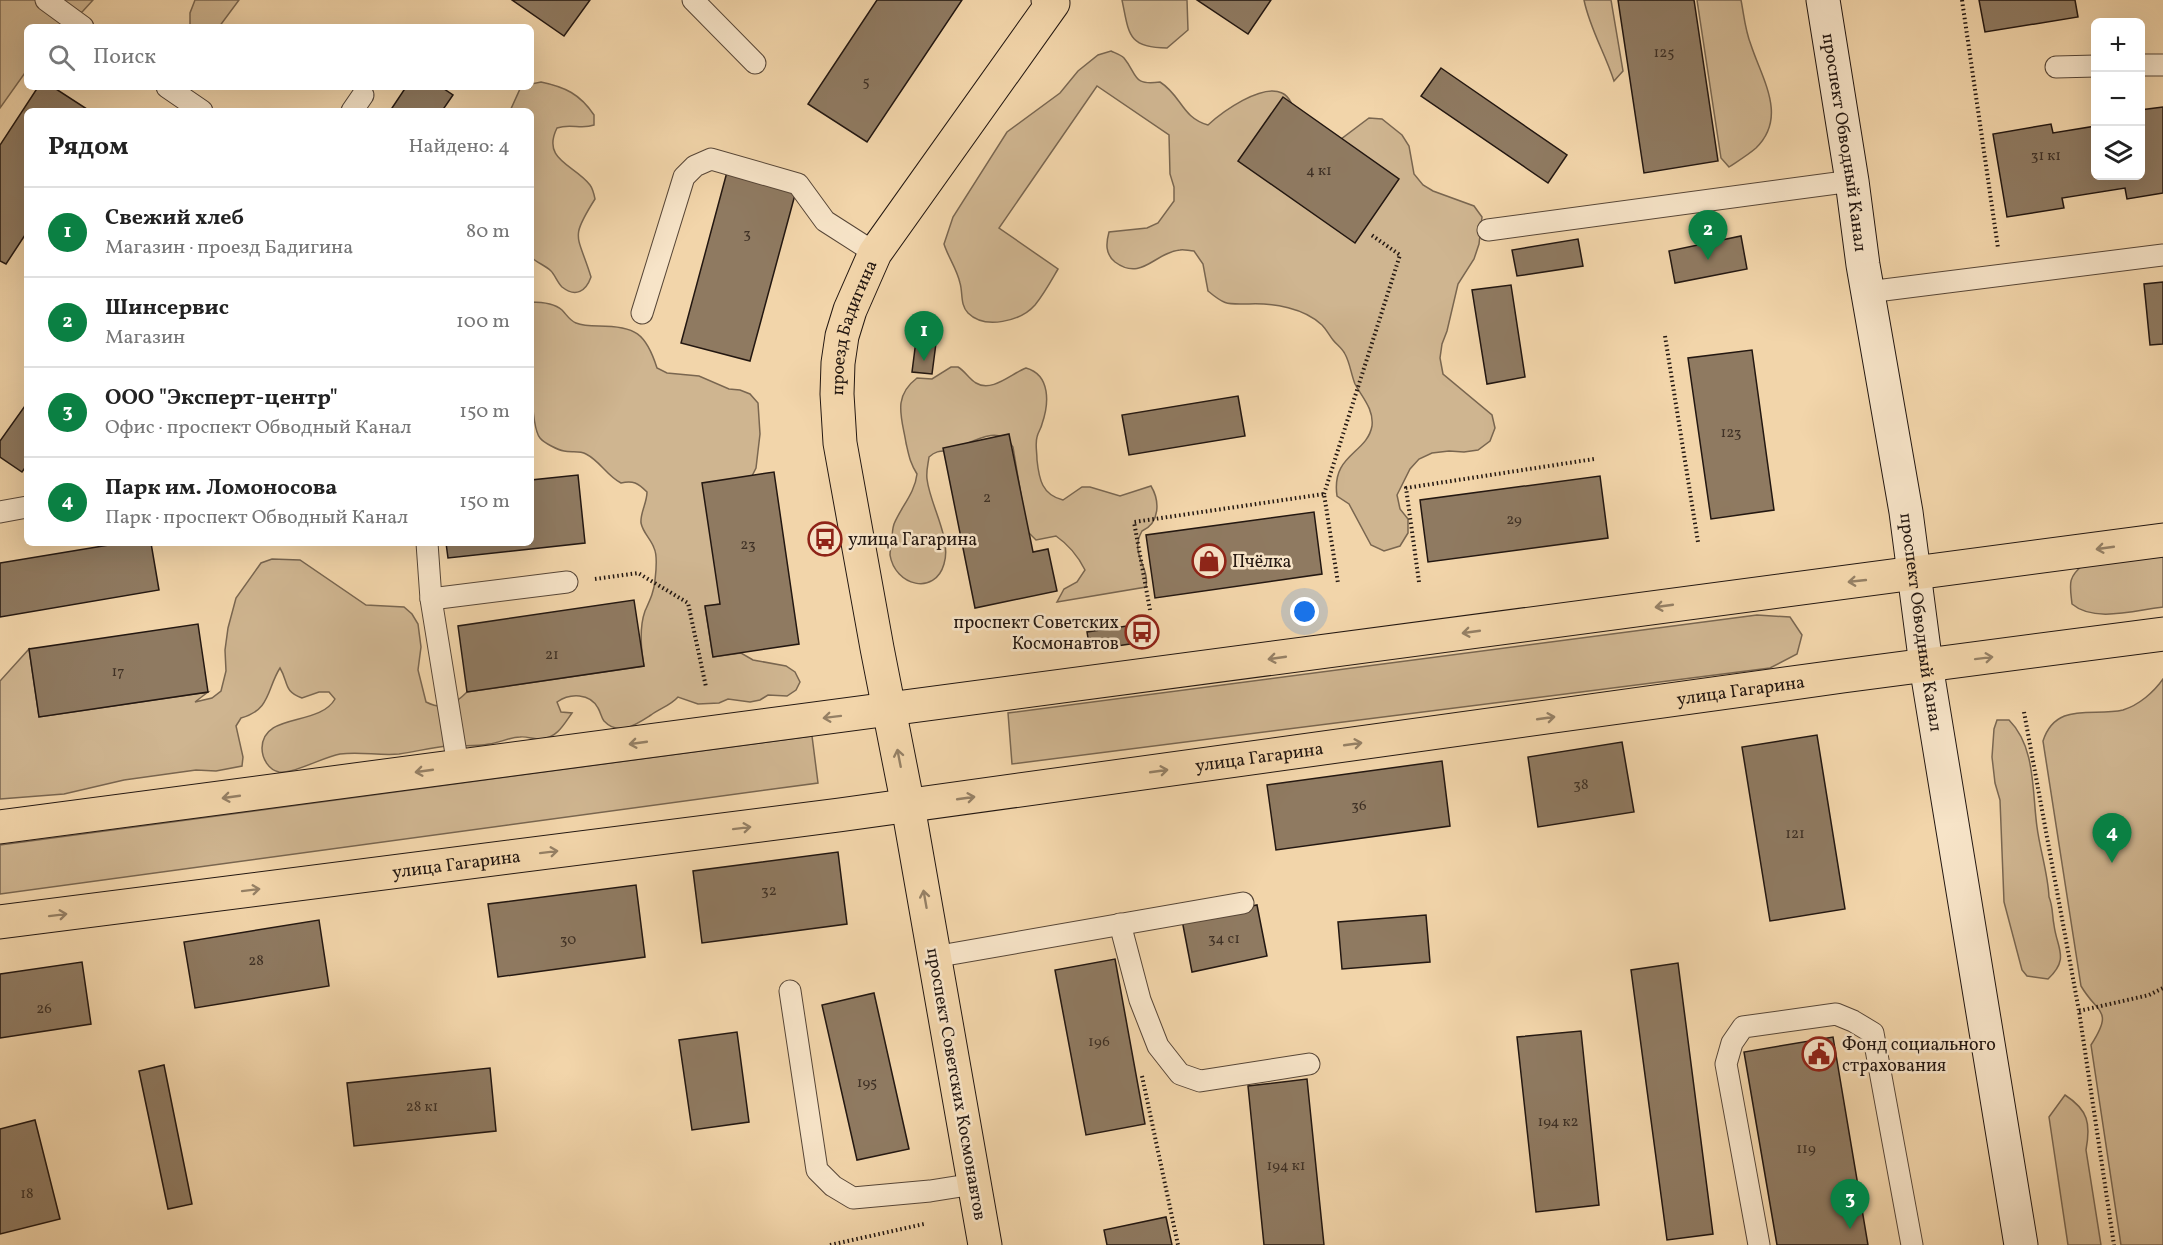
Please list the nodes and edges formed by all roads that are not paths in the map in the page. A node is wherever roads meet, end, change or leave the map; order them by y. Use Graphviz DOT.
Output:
graph roads {
  1 [pos="46,0"];
  2 [pos="693,0"];
  3 [pos="1823,0"];
  4 [pos="1052,1"];
  5 [pos="79,24"];
  6 [pos="755,63"];
  7 [pos="2145,65"];
  8 [pos="2163,65"];
  9 [pos="2091,66"];
  10 [pos="2056,67"];
  11 [pos="171,90"];
  12 [pos="198,108"];
  13 [pos="1852,181"];
  14 [pos="1488,230"];
  15 [pos="875,253"];
  16 [pos="2163,255"];
  17 [pos="1868,292"];
  18 [pos="642,313"];
  19 [pos="24,508"];
  20 [pos="0,512"];
  21 [pos="2163,540"];
  22 [pos="427,546"];
  23 [pos="1916,574"];
  24 [pos="567,582"];
  25 [pos="431,599"];
  26 [pos="2163,634"];
  27 [pos="1926,665"];
  28 [pos="890,710"];
  29 [pos="458,766"];
  30 [pos="908,806"];
  31 [pos="0,827"];
  32 [pos="1243,903"];
  33 [pos="0,922"];
  34 [pos="1120,924"];
  35 [pos="934,957"];
  36 [pos="790,991"];
  37 [pos="1309,1064"];
  38 [pos="974,1184"];
  39 [pos="985,1245"];
  40 [pos="1759,1245"];
  41 [pos="1912,1245"];
  42 [pos="2021,1245"];
  1 -- 5 [label="lane"];
  2 -- 6 [label="lane"];
  3 -- 13 [label="main road, проспект Обводный Канал"];
  4 -- 15 [label="main road, проезд Бадигина"];
  7 -- 8 [label="lane"];
  9 -- 10 [label="lane"];
  11 -- 12 [label="lane"];
  13 -- 14 [label="lane"];
  13 -- 17 [label="main road, проспект Обводный Канал"];
  15 -- 18 [label="lane"];
  15 -- 28 [label="main road, проезд Бадигина"];
  16 -- 17 [label="lane"];
  17 -- 23 [label="main road, проспект Обводный Канал"];
  19 -- 20 [label="lane"];
  21 -- 23 [label="main road, one-way"];
  22 -- 25 [label="lane"];
  23 -- 27 [label="main road, проспект Обводный Канал"];
  23 -- 28 [label="main road, one-way"];
  24 -- 25 [label="lane"];
  25 -- 29 [label="lane"];
  27 -- 26 [label="main road, улица Гагарина, one-way"];
  30 -- 27 [label="main road, улица Гагарина, one-way"];
  27 -- 42 [label="main road, проспект Обводный Канал"];
  28 -- 29 [label="main road, one-way"];
  30 -- 28 [label="main road, проспект Советских Космонавтов, one-way"];
  29 -- 31 [label="main road, one-way"];
  33 -- 30 [label="main road, улица Гагарина, one-way"];
  35 -- 30 [label="main road, проспект Советских Космонавтов, one-way"];
  32 -- 34 [label="lane"];
  34 -- 35 [label="lane"];
  34 -- 37 [label="lane"];
  35 -- 38 [label="main road, проспект Советских Космонавтов"];
  36 -- 38 [label="lane"];
  38 -- 39 [label="main road, проспект Советских Космонавтов"];
  40 -- 41 [label="lane"];
}
